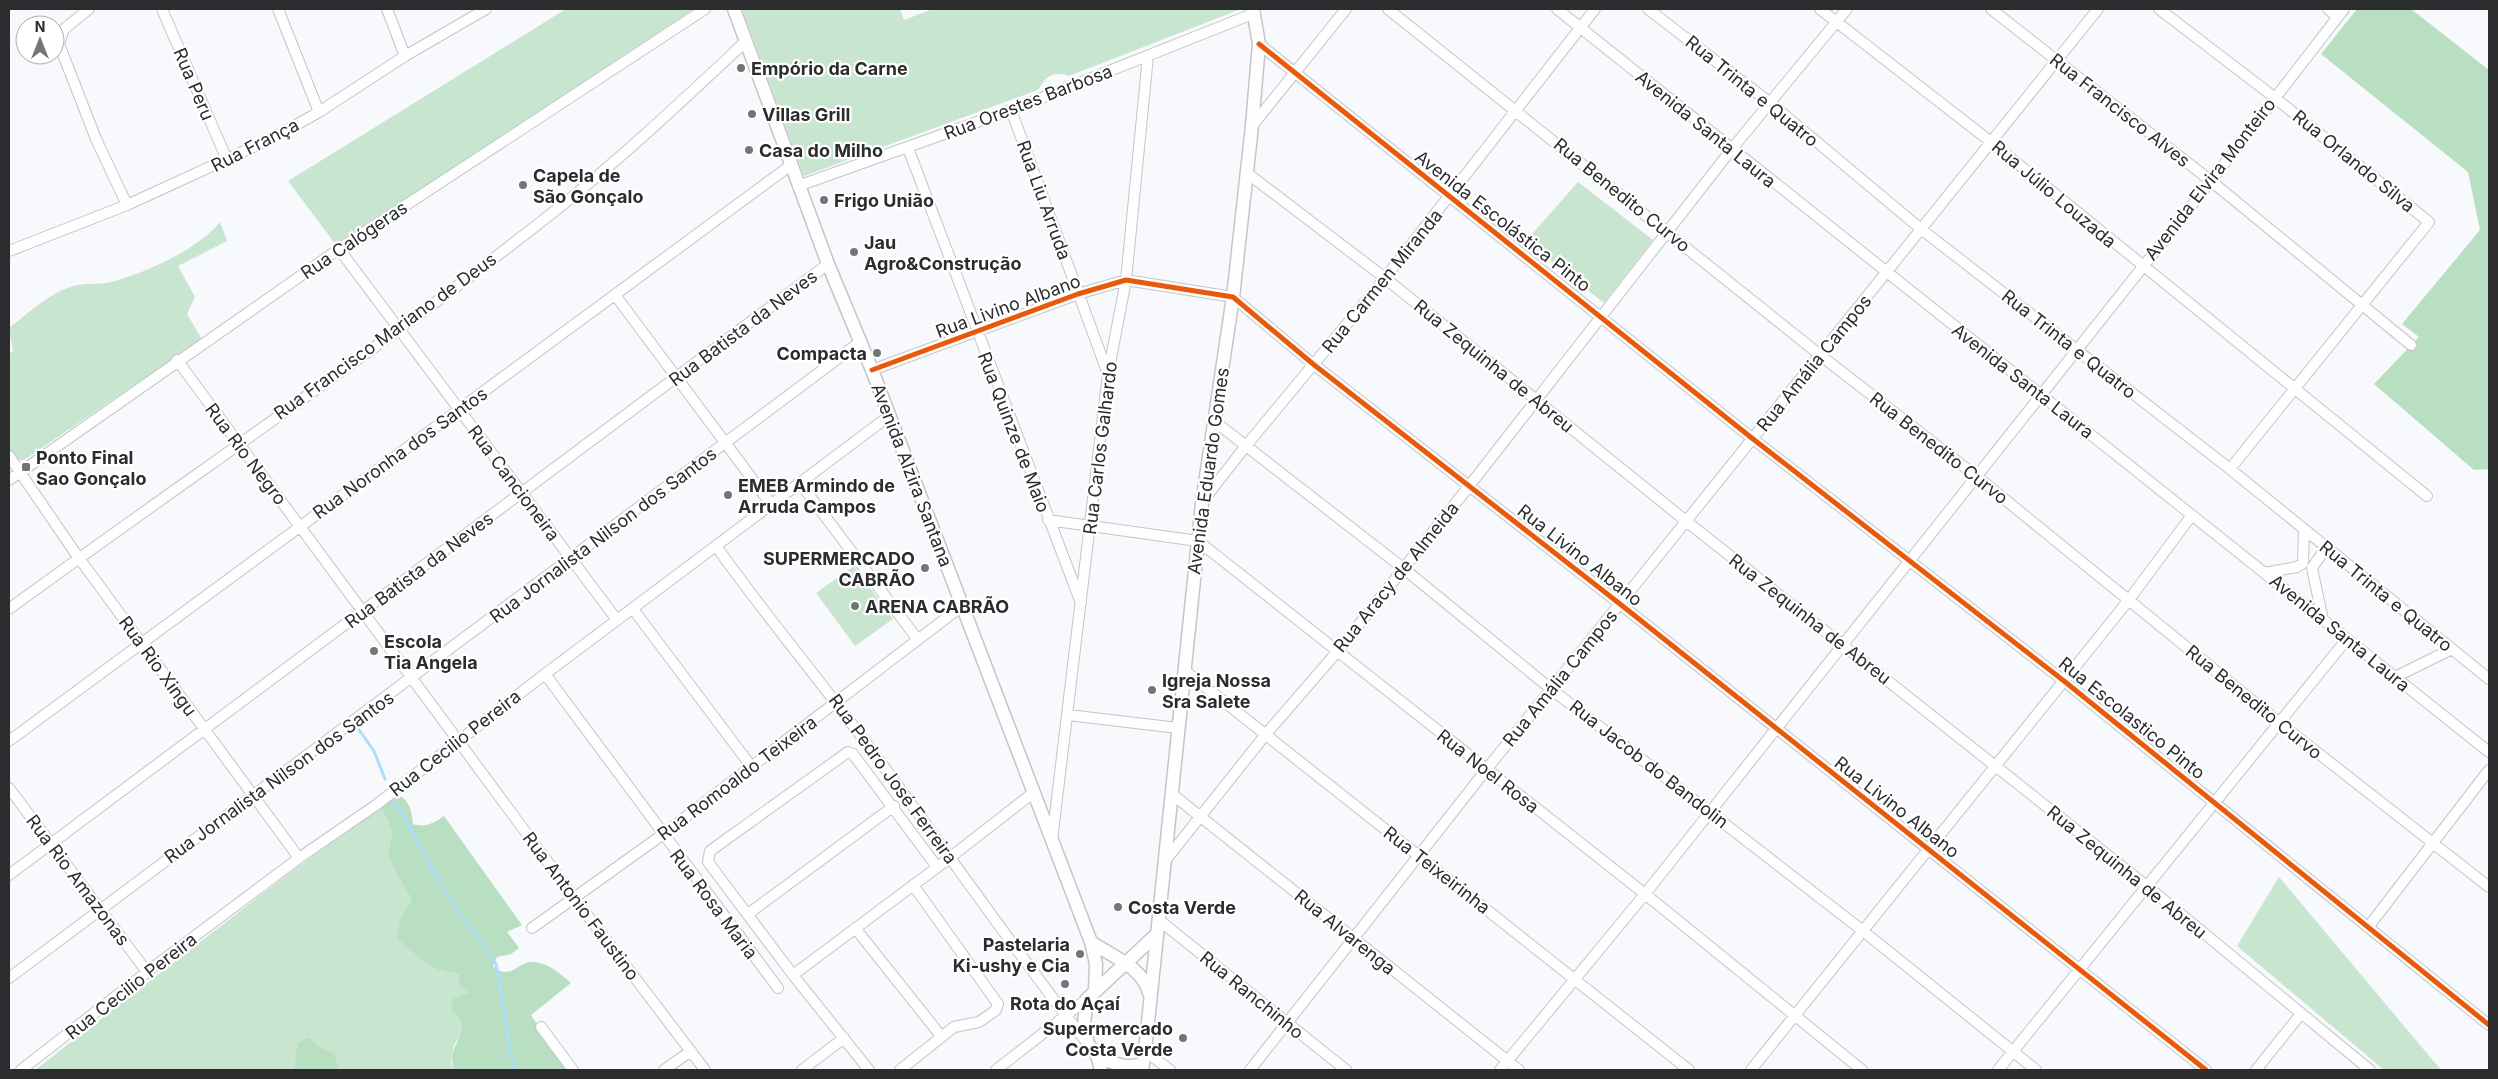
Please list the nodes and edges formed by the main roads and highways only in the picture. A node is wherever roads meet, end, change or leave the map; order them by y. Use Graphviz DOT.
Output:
graph roads {
  1 [pos="734,9"];
  2 [pos="1254,11"];
  3 [pos="1157,934"];
  4 [pos="1091,942"];
  5 [pos="1124,965"];
  6 [pos="1091,995"];
  7 [pos="1150,997"];
  8 [pos="1097,1055"];
  9 [pos="1142,1067"];
  10 [pos="1101,1070"];
  1 -- 4 [label="main road, Avenida Alzira Santana"];
  2 -- 3 [label="main road, Avenida Eduardo Gomes"];
  3 -- 5 [label="main road"];
  3 -- 7 [label="main road, Avenida Eduardo Gomes"];
  4 -- 5 [label="main road"];
  4 -- 6 [label="main road, Avenida Alzira Santana"];
  5 -- 6 [label="main road"];
  5 -- 7 [label="main road"];
  6 -- 8 [label="main road"];
  7 -- 9 [label="main road"];
  8 -- 9 [label="main road"];
  8 -- 10 [label="main road"];
}
